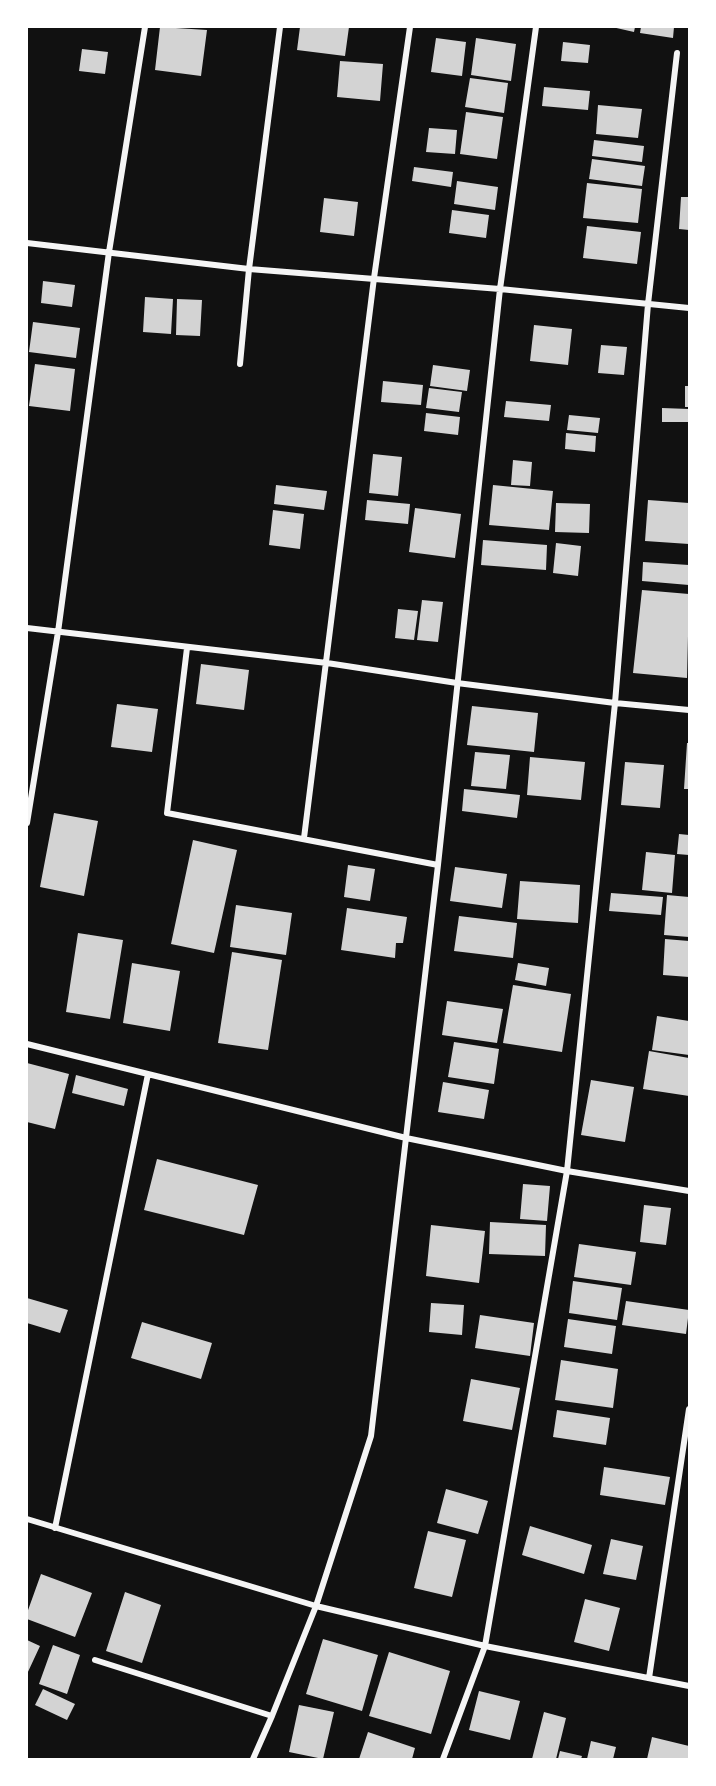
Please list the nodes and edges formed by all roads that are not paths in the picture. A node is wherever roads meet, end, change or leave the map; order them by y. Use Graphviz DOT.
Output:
graph roads {
  1 [pos="146,27"];
  2 [pos="280,27"];
  3 [pos="410,27"];
  4 [pos="536,27"];
  5 [pos="677,53"];
  6 [pos="27,243"];
  7 [pos="110,252"];
  8 [pos="249,269"];
  9 [pos="374,278"];
  10 [pos="500,289"];
  11 [pos="648,304"];
  12 [pos="689,308"];
  13 [pos="240,363"];
  14 [pos="27,628"];
  15 [pos="58,632"];
  16 [pos="187,648"];
  17 [pos="327,663"];
  18 [pos="457,683"];
  19 [pos="615,704"];
  20 [pos="689,710"];
  21 [pos="27,823"];
  22 [pos="304,838"];
  23 [pos="438,865"];
  24 [pos="27,1044"];
  25 [pos="148,1074"];
  26 [pos="406,1138"];
  27 [pos="567,1171"];
  28 [pos="689,1191"];
  29 [pos="689,1409"];
  30 [pos="27,1519"];
  31 [pos="55,1528"];
  32 [pos="316,1606"];
  33 [pos="485,1646"];
  34 [pos="95,1660"];
  35 [pos="650,1678"];
  36 [pos="689,1686"];
  37 [pos="272,1716"];
  38 [pos="253,1759"];
  39 [pos="443,1759"];
  1 -- 7 [label="street"];
  2 -- 8 [label="street"];
  3 -- 9 [label="street"];
  4 -- 10 [label="street"];
  5 -- 11 [label="street"];
  6 -- 7 [label="street"];
  7 -- 8 [label="street"];
  7 -- 15 [label="street"];
  8 -- 9 [label="street"];
  8 -- 13 [label="street"];
  9 -- 10 [label="street"];
  9 -- 17 [label="street"];
  10 -- 11 [label="street"];
  10 -- 18 [label="street"];
  11 -- 12 [label="street"];
  11 -- 19 [label="street"];
  14 -- 15 [label="street"];
  15 -- 16 [label="street"];
  15 -- 21 [label="street"];
  16 -- 17 [label="street"];
  16 -- 22 [label="street"];
  17 -- 18 [label="street"];
  17 -- 22 [label="street"];
  18 -- 19 [label="street"];
  18 -- 23 [label="street"];
  19 -- 20 [label="street"];
  19 -- 27 [label="street"];
  22 -- 23 [label="street"];
  23 -- 26 [label="street"];
  24 -- 25 [label="street"];
  25 -- 26 [label="street"];
  25 -- 31 [label="street"];
  26 -- 27 [label="street"];
  26 -- 32 [label="street"];
  27 -- 28 [label="street"];
  27 -- 33 [label="street"];
  29 -- 35 [label="street"];
  30 -- 31 [label="street"];
  31 -- 32 [label="street"];
  32 -- 33 [label="street"];
  32 -- 37 [label="street"];
  33 -- 35 [label="street"];
  33 -- 39 [label="street"];
  34 -- 37 [label="street"];
  35 -- 36 [label="street"];
  37 -- 38 [label="street"];
}
